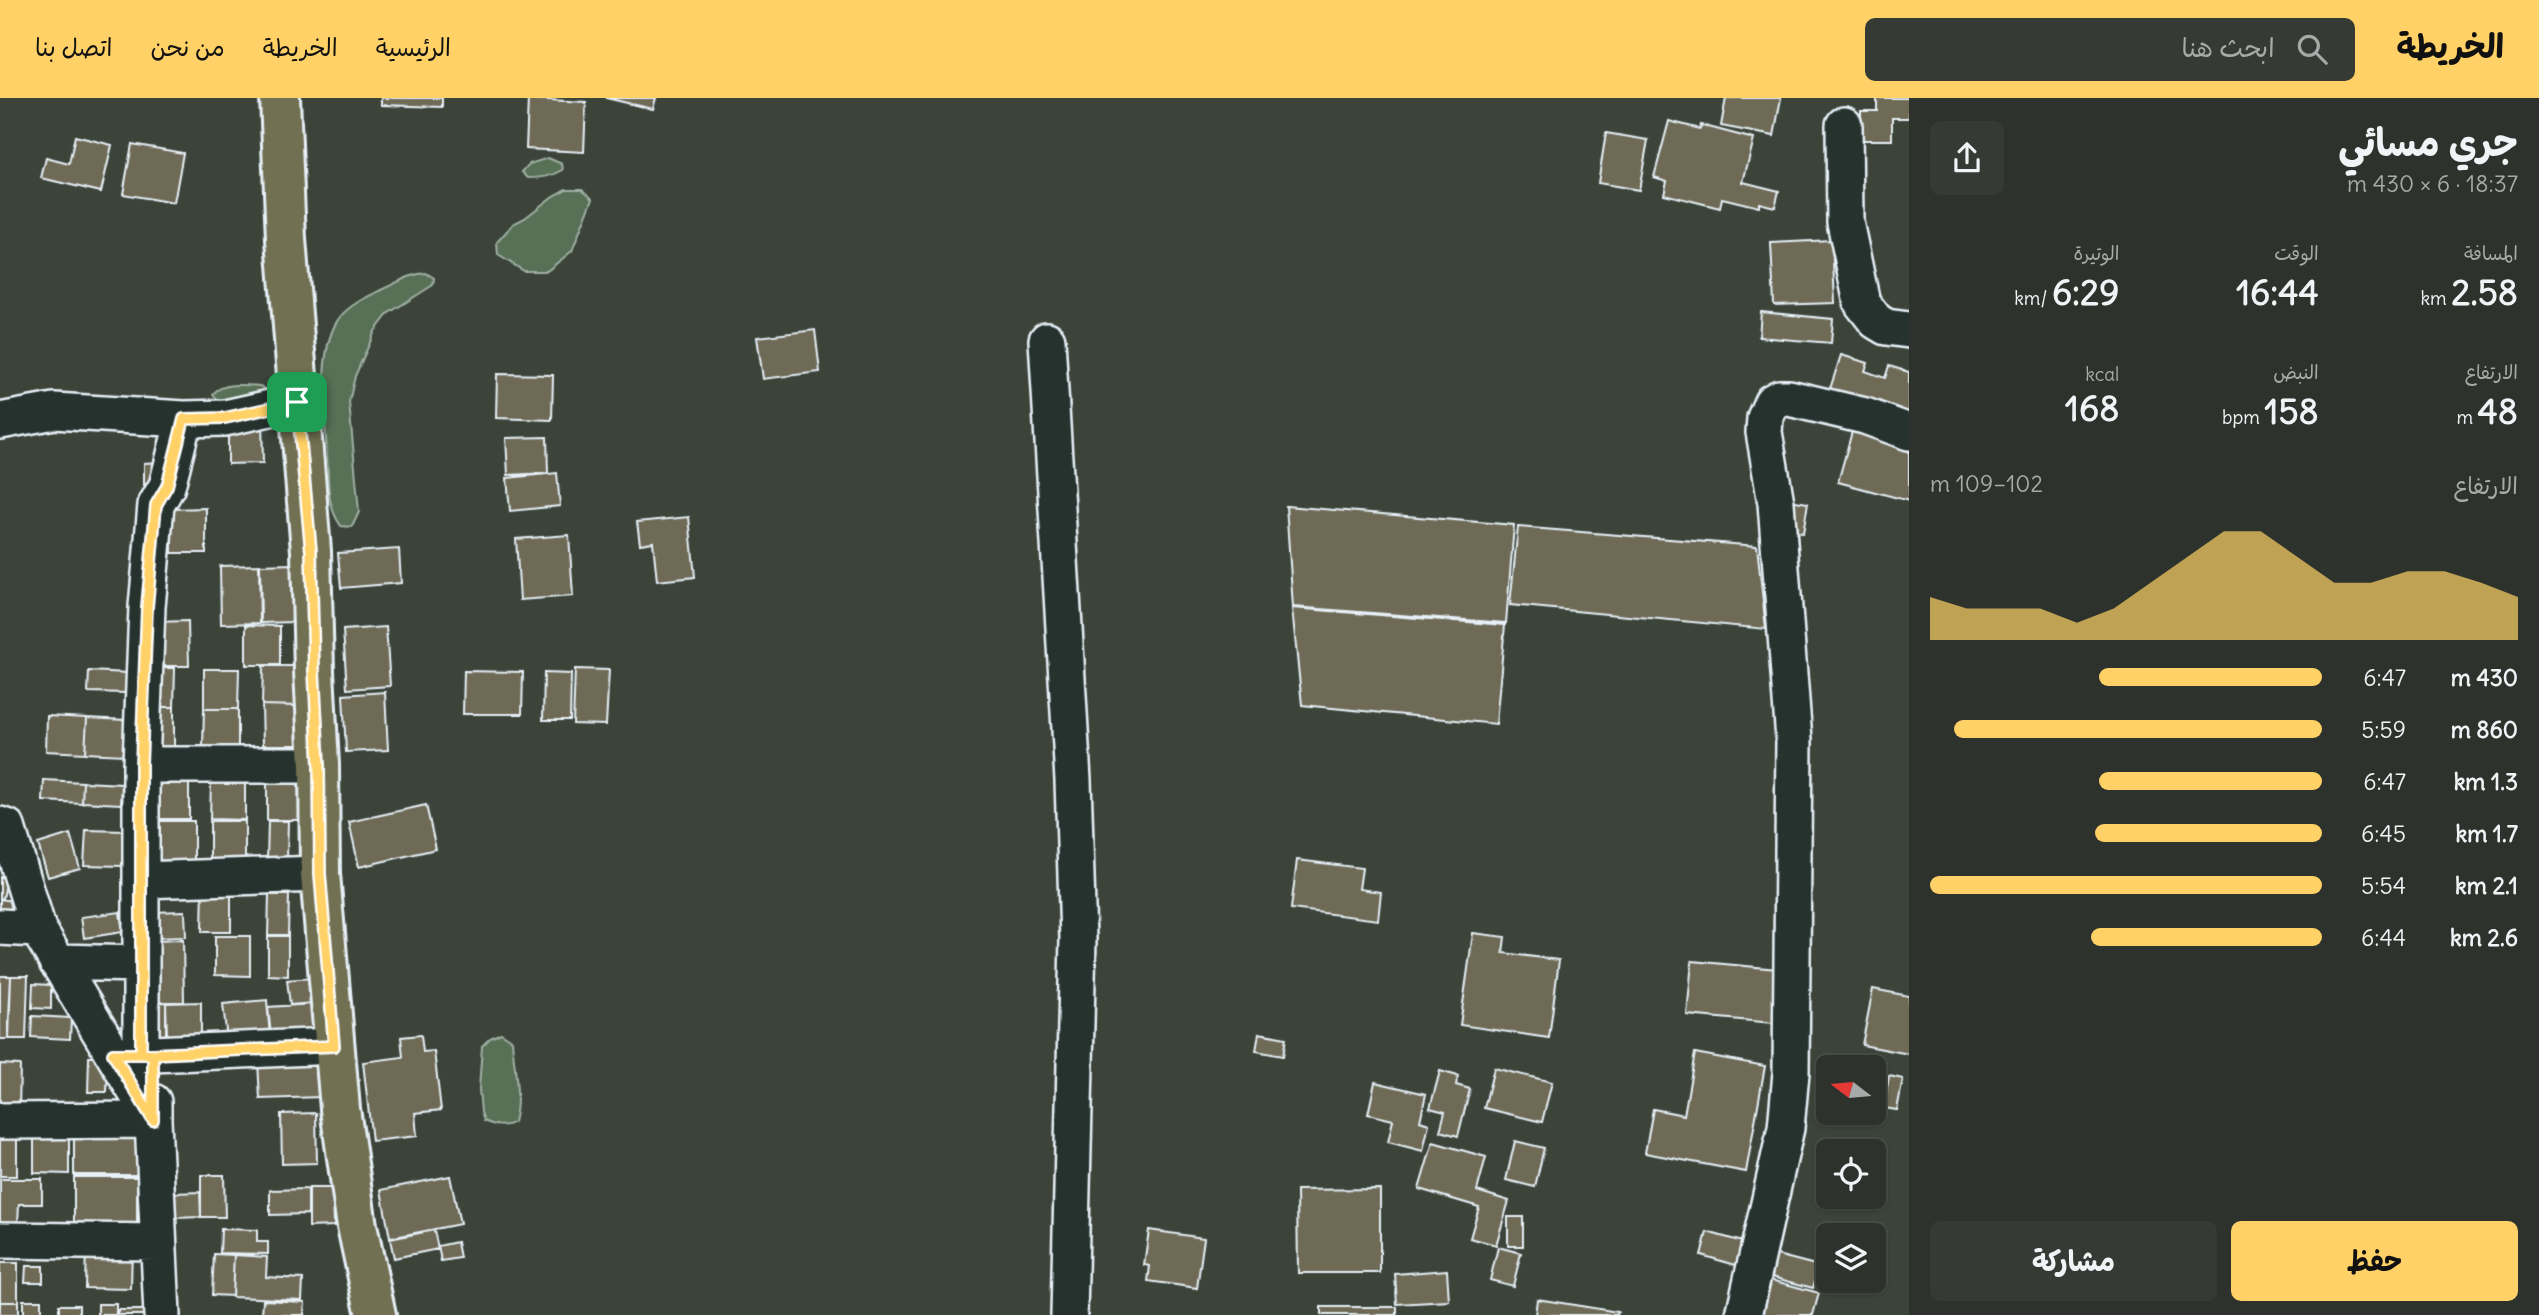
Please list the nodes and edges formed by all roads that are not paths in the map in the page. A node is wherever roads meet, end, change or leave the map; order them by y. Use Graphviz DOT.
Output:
graph roads {
  1 [pos="280,98"];
  2 [pos="1844,125"];
  3 [pos="1909,330"];
  4 [pos="1047,340"];
  5 [pos="297,402"];
  6 [pos="184,419"];
  7 [pos="0,421"];
  8 [pos="1909,432"];
  9 [pos="141,765"];
  10 [pos="319,765"];
  11 [pos="0,825"];
  12 [pos="320,874"];
  13 [pos="141,880"];
  14 [pos="0,927"];
  15 [pos="38,929"];
  16 [pos="57,962"];
  17 [pos="141,964"];
  18 [pos="334,1046"];
  19 [pos="136,1054"];
  20 [pos="153,1120"];
  21 [pos="0,1121"];
  22 [pos="0,1240"];
  23 [pos="157,1242"];
  24 [pos="162,1314"];
  25 [pos="376,1315"];
  26 [pos="1069,1315"];
  27 [pos="1744,1315"];
  1 -- 5 [label="main road"];
  2 -- 3 [label="street"];
  4 -- 26 [label="street"];
  5 -- 6 [label="street"];
  5 -- 10 [label="main road"];
  6 -- 7 [label="street"];
  6 -- 9 [label="street"];
  8 -- 27 [label="street"];
  9 -- 10 [label="street"];
  9 -- 13 [label="street"];
  10 -- 12 [label="main road"];
  11 -- 15 [label="street"];
  12 -- 13 [label="street"];
  12 -- 18 [label="main road"];
  13 -- 17 [label="street"];
  14 -- 15 [label="street"];
  15 -- 16 [label="street"];
  16 -- 17 [label="street"];
  16 -- 19 [label="street"];
  17 -- 19 [label="street"];
  18 -- 19 [label="street"];
  18 -- 25 [label="main road"];
  19 -- 20 [label="street"];
  20 -- 21 [label="street"];
  20 -- 23 [label="street"];
  22 -- 23 [label="street"];
  23 -- 24 [label="street"];
}
